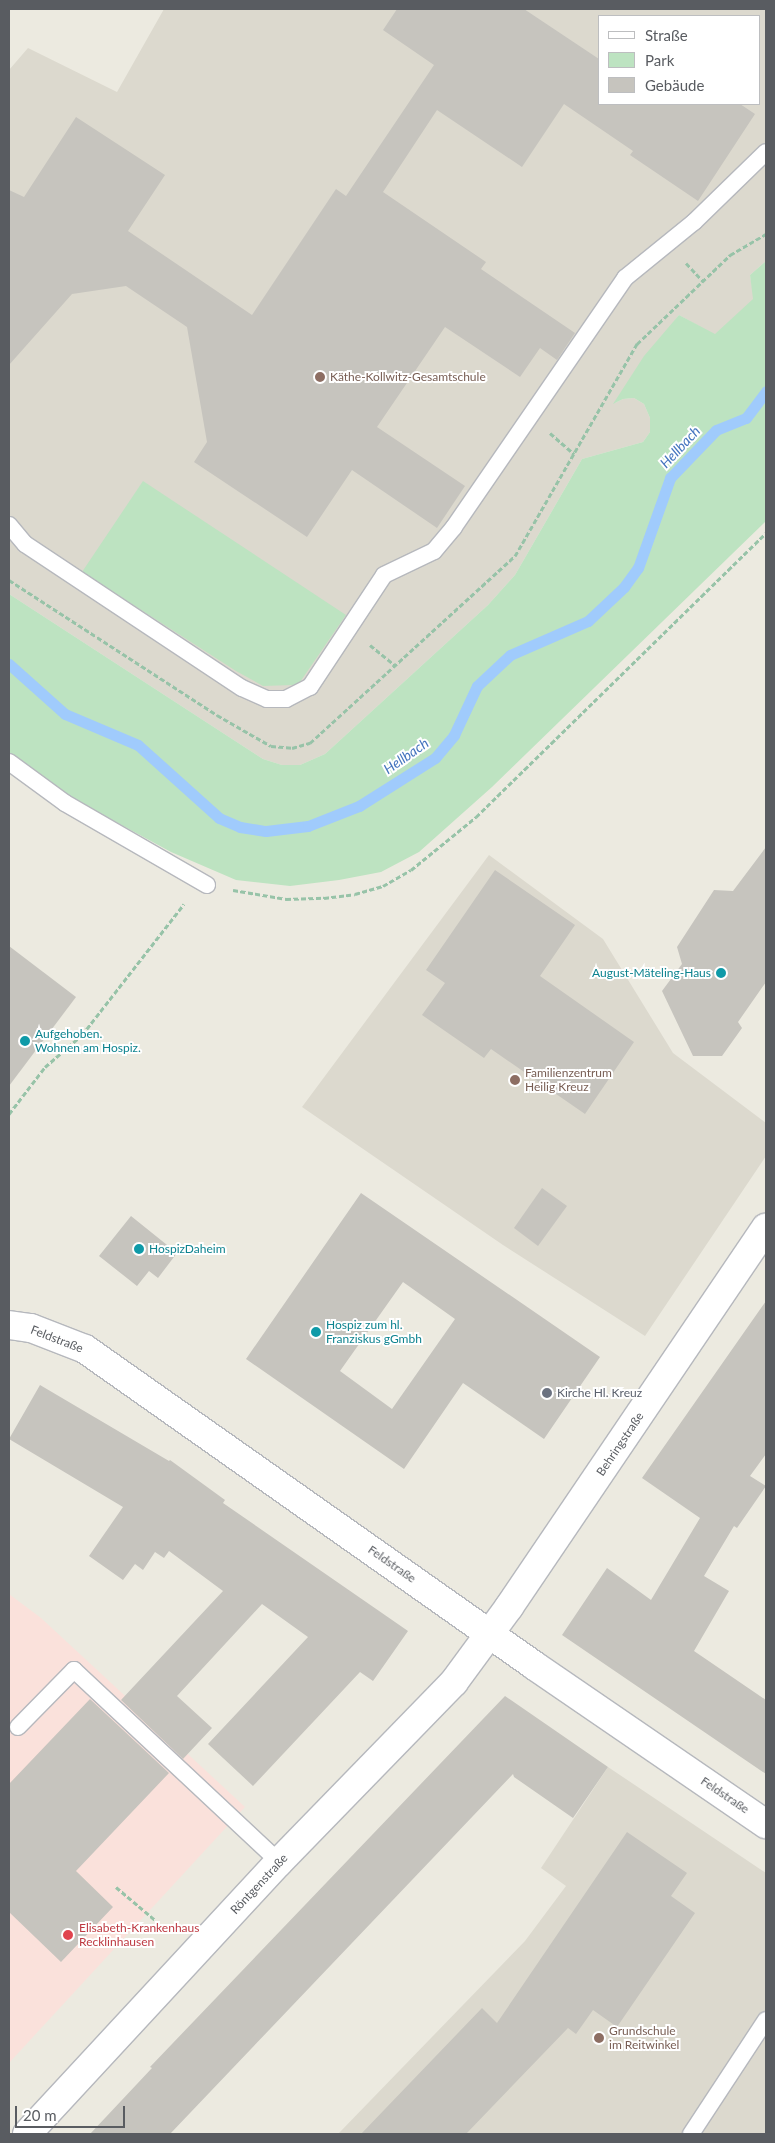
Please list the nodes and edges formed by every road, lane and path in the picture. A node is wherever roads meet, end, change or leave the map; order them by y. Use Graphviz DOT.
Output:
graph roads {
  1 [pos="766,152"];
  2 [pos="696,274"];
  3 [pos="703,281"];
  4 [pos="564,445"];
  5 [pos="574,454"];
  6 [pos="9,525"];
  7 [pos="766,533"];
  8 [pos="375,649"];
  9 [pos="163,651"];
  10 [pos="395,665"];
  11 [pos="150,672"];
  12 [pos="9,762"];
  13 [pos="207,885"];
  14 [pos="9,1114"];
  15 [pos="766,1228"];
  16 [pos="9,1325"];
  17 [pos="490,1633"];
  18 [pos="18,1727"];
  19 [pos="766,1824"];
  20 [pos="279,1862"];
  21 [pos="116,1887"];
  22 [pos="155,1920"];
  23 [pos="766,2020"];
  24 [pos="27,2134"];
  25 [pos="691,2134"];
  1 -- 9 [label="lane"];
  2 -- 3 [label="path"];
  4 -- 5 [label="path"];
  6 -- 9 [label="lane"];
  7 -- 13 [label="path"];
  8 -- 10 [label="path"];
  9 -- 11 [label="path"];
  12 -- 13 [label="lane"];
  13 -- 14 [label="path"];
  15 -- 17 [label="street, Behringstraße"];
  16 -- 17 [label="street, Feldstraße"];
  17 -- 19 [label="street, Feldstraße"];
  17 -- 20 [label="street, Röntgenstraße"];
  18 -- 20 [label="lane"];
  20 -- 24 [label="street, Röntgenstraße"];
  21 -- 22 [label="path"];
  23 -- 25 [label="lane"];
}
